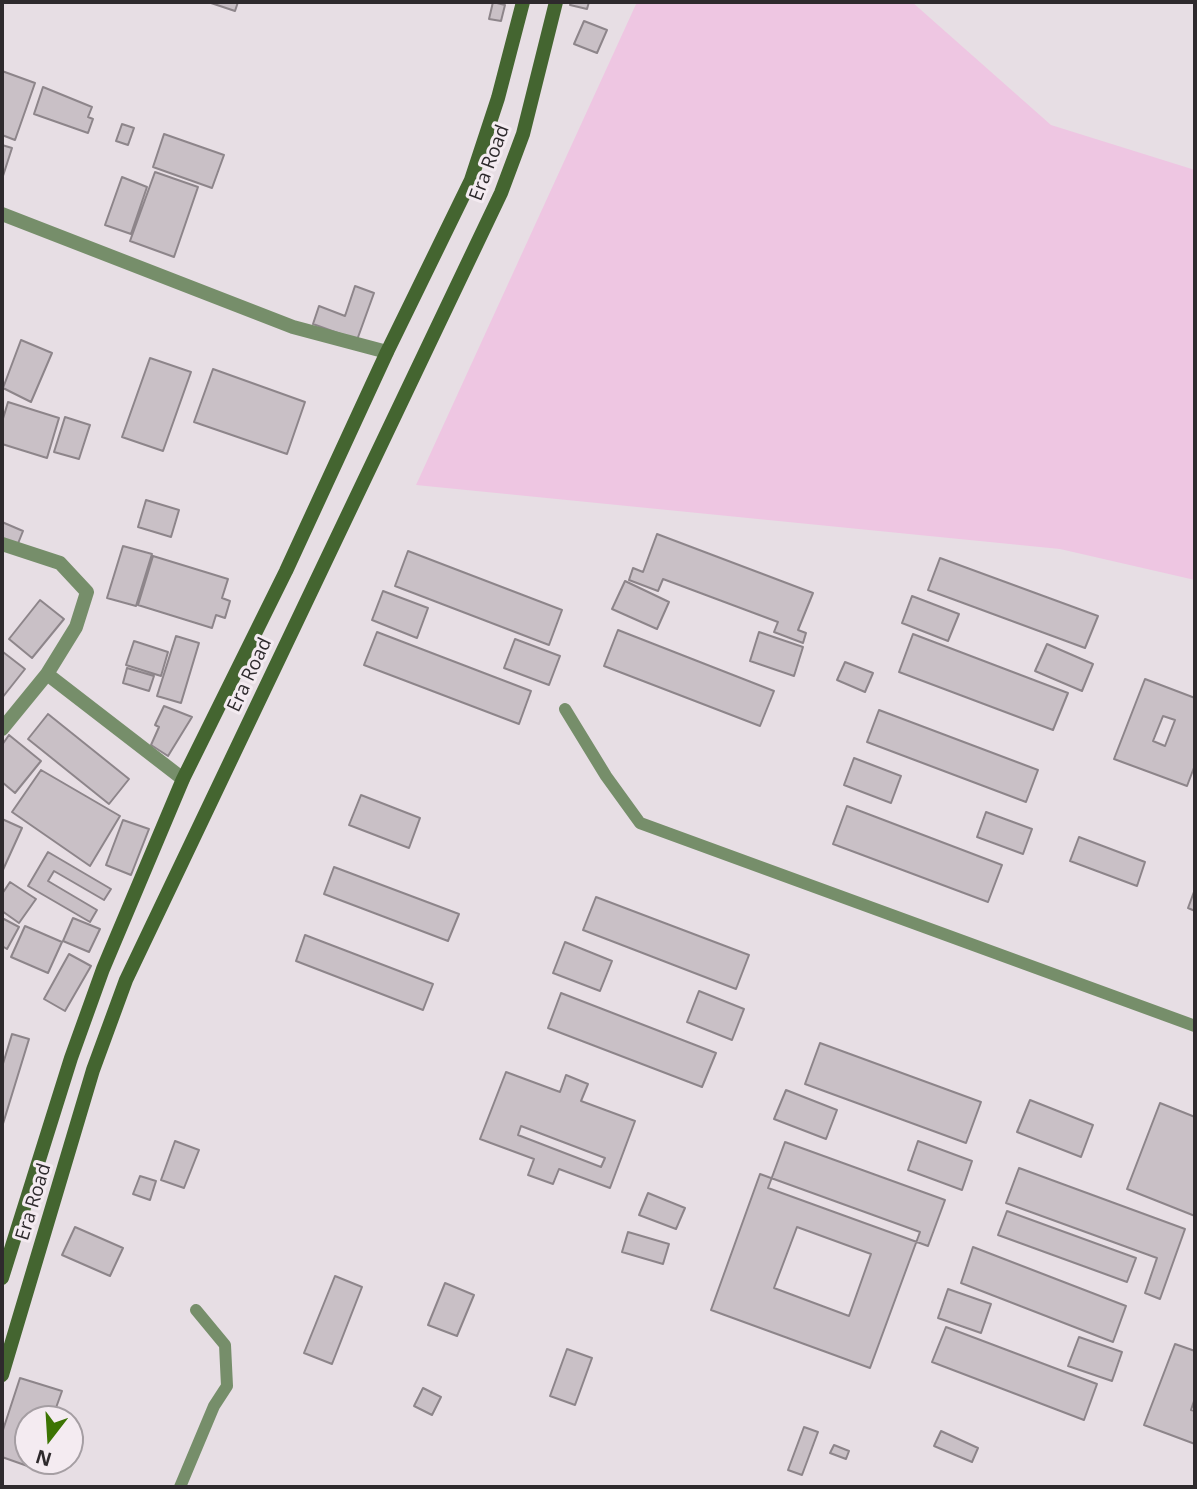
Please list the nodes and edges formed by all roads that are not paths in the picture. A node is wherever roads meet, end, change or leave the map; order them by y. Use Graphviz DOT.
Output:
graph roads {
  1 [pos="523,2"];
  2 [pos="556,2"];
  3 [pos="2,214"];
  4 [pos="387,352"];
  5 [pos="2,544"];
  6 [pos="47,674"];
  7 [pos="565,709"];
  8 [pos="2,729"];
  9 [pos="183,779"];
  10 [pos="1195,1026"];
  11 [pos="2,1279"];
  12 [pos="196,1310"];
  13 [pos="2,1376"];
  14 [pos="180,1487"];
  1 -- 4 [label="main road"];
  2 -- 13 [label="main road, Era Road"];
  3 -- 4 [label="street"];
  4 -- 9 [label="main road"];
  5 -- 6 [label="street"];
  6 -- 8 [label="street"];
  6 -- 9 [label="street"];
  7 -- 10 [label="lane"];
  9 -- 11 [label="main road"];
  12 -- 14 [label="lane"];
}
